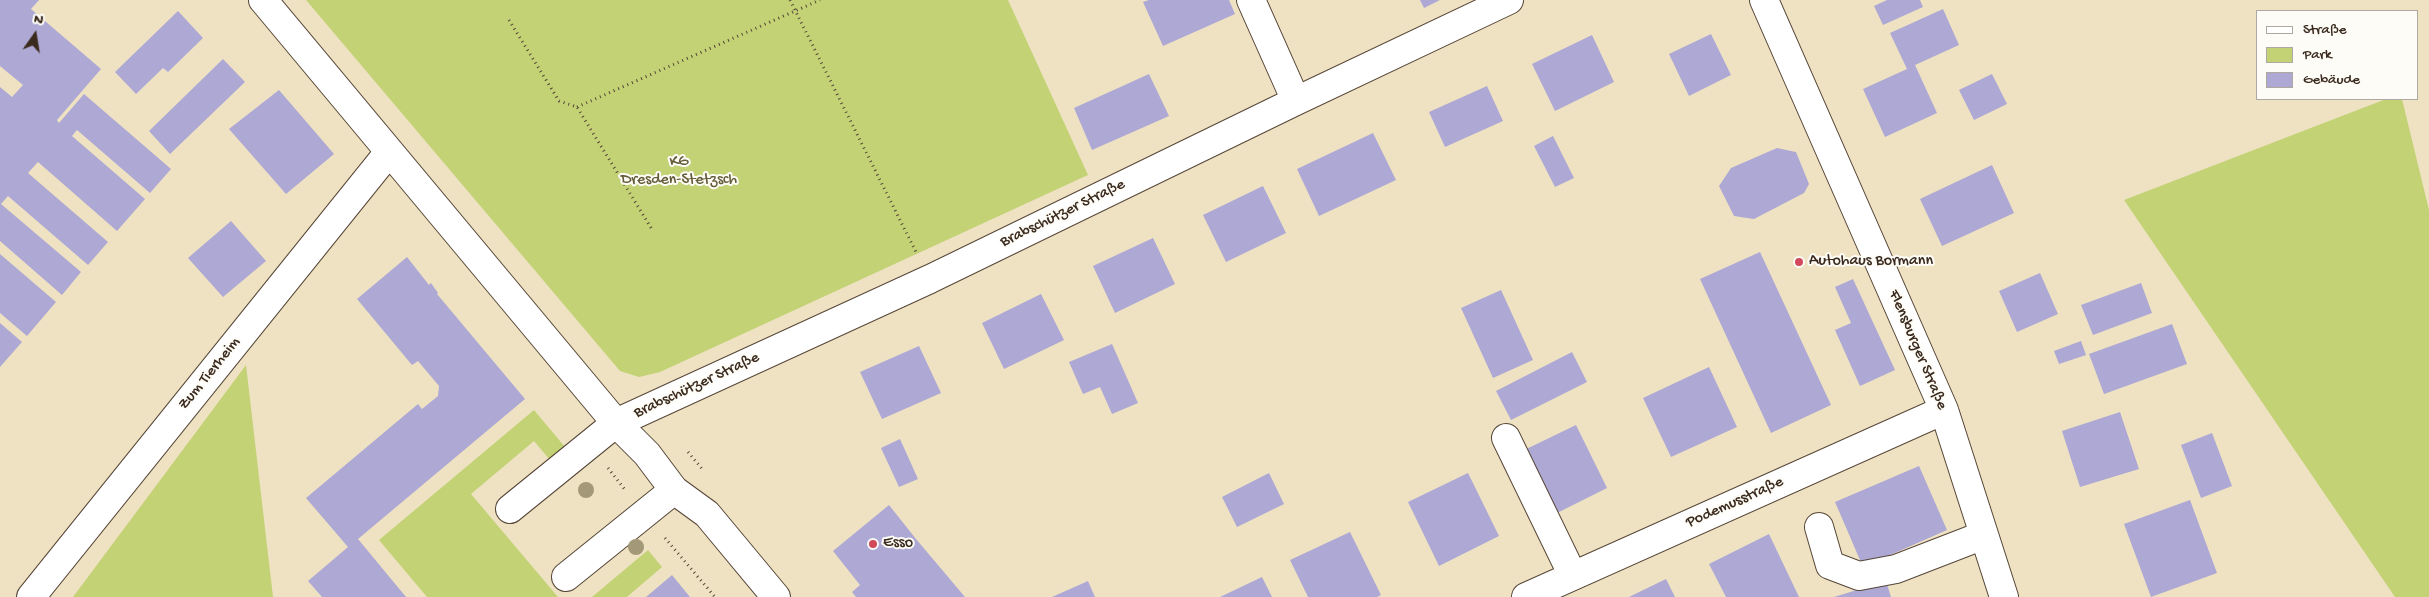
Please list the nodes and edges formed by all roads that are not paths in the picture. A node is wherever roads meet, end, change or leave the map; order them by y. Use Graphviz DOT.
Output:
graph roads {
  1 [pos="263,0"];
  2 [pos="1251,0"];
  3 [pos="1509,0"];
  4 [pos="1764,0"];
  5 [pos="1296,101"];
  6 [pos="389,152"];
  7 [pos="1944,410"];
  8 [pos="616,423"];
  9 [pos="1506,438"];
  10 [pos="674,490"];
  11 [pos="510,509"];
  12 [pos="1819,527"];
  13 [pos="1984,535"];
  14 [pos="1573,576"];
  15 [pos="566,577"];
  16 [pos="31,597"];
  17 [pos="776,597"];
  18 [pos="1526,597"];
  19 [pos="2004,597"];
  1 -- 6 [label="street"];
  2 -- 5 [label="street"];
  3 -- 5 [label="street, Brabschützer Straße"];
  4 -- 7 [label="street, Flensburger Straße"];
  5 -- 8 [label="street, Brabschützer Straße"];
  6 -- 8 [label="street"];
  6 -- 16 [label="street, Zum Tierheim"];
  7 -- 13 [label="street, Flensburger Straße"];
  7 -- 14 [label="street, Podemusstraße"];
  8 -- 10 [label="street"];
  8 -- 11 [label="street, Brabschützer Straße"];
  9 -- 14 [label="street"];
  10 -- 15 [label="street"];
  10 -- 17 [label="street"];
  12 -- 13 [label="street"];
  13 -- 19 [label="street, Flensburger Straße"];
  14 -- 18 [label="street, Podemusstraße"];
}
